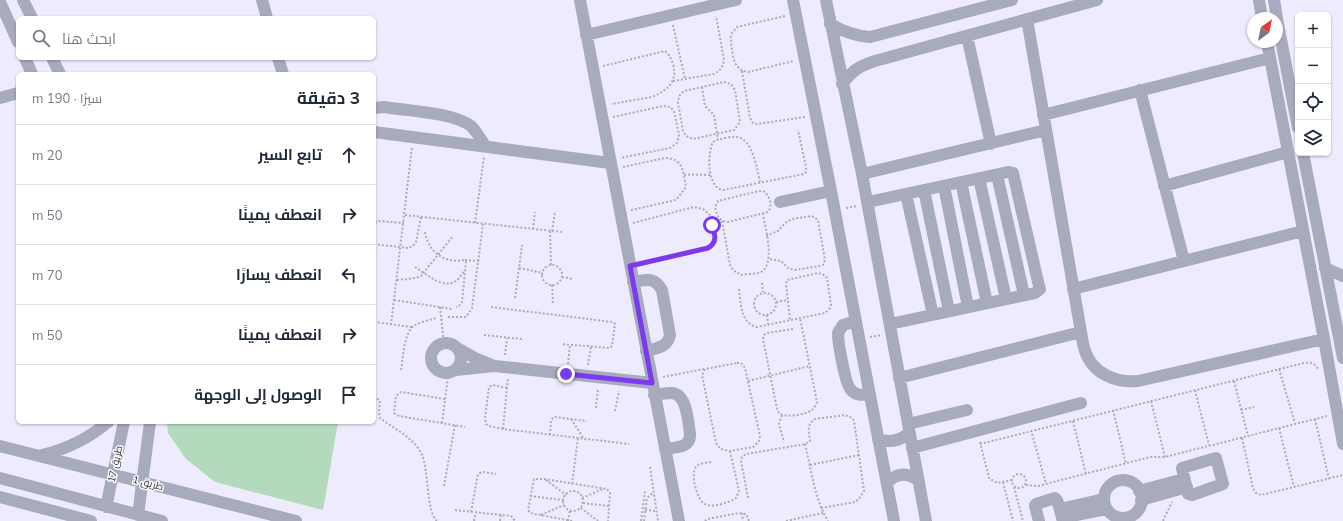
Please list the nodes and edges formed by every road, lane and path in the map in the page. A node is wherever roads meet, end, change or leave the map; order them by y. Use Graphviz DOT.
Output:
graph roads {
  1 [pos="23,0"];
  2 [pos="262,0"];
  3 [pos="580,0"];
  4 [pos="736,0"];
  5 [pos="794,0"];
  6 [pos="826,0"];
  7 [pos="1012,0"];
  8 [pos="1097,0"];
  9 [pos="1259,0"];
  10 [pos="1274,0"];
  11 [pos="0,2"];
  12 [pos="714,5"];
  13 [pos="1261,12"];
  14 [pos="1276,12"];
  15 [pos="796,14"];
  16 [pos="31,16"];
  17 [pos="266,16"];
  18 [pos="670,16"];
  19 [pos="1027,19"];
  20 [pos="830,24"];
  21 [pos="586,36"];
  22 [pos="967,36"];
  23 [pos="16,38"];
  24 [pos="1268,48"];
  25 [pos="1283,48"];
  26 [pos="1270,58"];
  27 [pos="805,59"];
  28 [pos="26,60"];
  29 [pos="53,60"];
  30 [pos="278,60"];
  31 [pos="592,69"];
  32 [pos="742,71"];
  33 [pos="31,72"];
  34 [pos="59,72"];
  35 [pos="282,72"];
  36 [pos="686,79"];
  37 [pos="673,81"];
  38 [pos="842,84"];
  39 [pos="702,87"];
  40 [pos="1140,90"];
  41 [pos="16,94"];
  42 [pos="0,98"];
  43 [pos="600,106"];
  44 [pos="376,108"];
  45 [pos="1043,115"];
  46 [pos="816,116"];
  47 [pos="602,119"];
  48 [pos="1296,120"];
  49 [pos="798,130"];
  50 [pos="1046,130"];
  51 [pos="376,132"];
  52 [pos="717,133"];
  53 [pos="413,137"];
  54 [pos="718,140"];
  55 [pos="991,144"];
  56 [pos="485,146"];
  57 [pos="1288,152"];
  58 [pos="1304,156"];
  59 [pos="610,164"];
  60 [pos="482,167"];
  61 [pos="711,174"];
  62 [pos="862,174"];
  63 [pos="684,175"];
  64 [pos="997,175"];
  65 [pos="979,178"];
  66 [pos="760,182"];
  67 [pos="961,182"];
  68 [pos="944,186"];
  69 [pos="1164,186"];
  70 [pos="924,190"];
  71 [pos="831,191"];
  72 [pos="906,194"];
  73 [pos="780,202"];
  74 [pos="868,203"];
  75 [pos="835,210"];
  76 [pos="534,212"];
  77 [pos="555,212"];
  78 [pos="620,213"];
  79 [pos="717,213"];
  80 [pos="763,214"];
  81 [pos="405,215"];
  82 [pos="710,215"];
  83 [pos="421,217"];
  84 [pos="722,221"];
  85 [pos="376,222"];
  86 [pos="404,223"];
  87 [pos="475,223"];
  88 [pos="484,224"];
  89 [pos="622,226"];
  90 [pos="532,229"];
  91 [pos="551,231"];
  92 [pos="1303,231"];
  93 [pos="425,232"];
  94 [pos="562,232"];
  95 [pos="453,236"];
  96 [pos="766,236"];
  97 [pos="376,244"];
  98 [pos="522,245"];
  99 [pos="401,247"];
  100 [pos="438,255"];
  101 [pos="769,259"];
  102 [pos="465,260"];
  103 [pos="479,261"];
  104 [pos="1184,261"];
  105 [pos="551,265"];
  106 [pos="630,266"];
  107 [pos="414,267"];
  108 [pos="519,268"];
  109 [pos="1325,268"];
  110 [pos="465,269"];
  111 [pos="424,273"];
  112 [pos="543,273"];
  113 [pos="1343,276"];
  114 [pos="562,277"];
  115 [pos="573,279"];
  116 [pos="397,280"];
  117 [pos="633,282"];
  118 [pos="762,283"];
  119 [pos="552,285"];
  120 [pos="739,288"];
  121 [pos="1073,289"];
  122 [pos="763,292"];
  123 [pos="1024,296"];
  124 [pos="516,298"];
  125 [pos="1006,299"];
  126 [pos="394,300"];
  127 [pos="788,300"];
  128 [pos="776,302"];
  129 [pos="987,303"];
  130 [pos="553,304"];
  131 [pos="440,307"];
  132 [pos="456,307"];
  133 [pos="491,307"];
  134 [pos="968,307"];
  135 [pos="452,309"];
  136 [pos="1343,310"];
  137 [pos="949,311"];
  138 [pos="767,315"];
  139 [pos="933,315"];
  140 [pos="448,317"];
  141 [pos="436,318"];
  142 [pos="800,318"];
  143 [pos="790,320"];
  144 [pos="856,321"];
  145 [pos="376,322"];
  146 [pos="1336,322"];
  147 [pos="391,324"];
  148 [pos="768,324"];
  149 [pos="412,327"];
  150 [pos="793,329"];
  151 [pos="891,329"];
  152 [pos="1081,332"];
  153 [pos="484,335"];
  154 [pos="507,338"];
  155 [pos="522,339"];
  156 [pos="859,339"];
  157 [pos="1324,339"];
  158 [pos="444,344"];
  159 [pos="561,344"];
  160 [pos="570,345"];
  161 [pos="590,347"];
  162 [pos="457,348"];
  163 [pos="646,351"];
  164 [pos="1343,358"];
  165 [pos="503,366"];
  166 [pos="810,366"];
  167 [pos="705,369"];
  168 [pos="1279,369"];
  169 [pos="401,370"];
  170 [pos="452,372"];
  171 [pos="566,374"];
  172 [pos="1319,375"];
  173 [pos="586,376"];
  174 [pos="770,376"];
  175 [pos="599,378"];
  176 [pos="900,378"];
  177 [pos="621,380"];
  178 [pos="1234,380"];
  179 [pos="748,381"];
  180 [pos="653,386"];
  181 [pos="507,388"];
  182 [pos="1195,390"];
  183 [pos="870,394"];
  184 [pos="376,398"];
  185 [pos="445,399"];
  186 [pos="1151,401"];
  187 [pos="1081,403"];
  188 [pos="1254,407"];
  189 [pos="596,408"];
  190 [pos="967,410"];
  191 [pos="1113,410"];
  192 [pos="1241,410"];
  193 [pos="1339,410"];
  194 [pos="615,411"];
  195 [pos="782,415"];
  196 [pos="571,419"];
  197 [pos="1315,419"];
  198 [pos="1073,420"];
  199 [pos="587,421"];
  200 [pos="442,423"];
  201 [pos="106,424"];
  202 [pos="124,424"];
  203 [pos="150,424"];
  204 [pos="1295,424"];
  205 [pos="455,425"];
  206 [pos="465,427"];
  207 [pos="909,428"];
  208 [pos="1279,428"];
  209 [pos="503,429"];
  210 [pos="1031,430"];
  211 [pos="977,432"];
  212 [pos="550,434"];
  213 [pos="1248,436"];
  214 [pos="1242,437"];
  215 [pos="578,438"];
  216 [pos="584,439"];
  217 [pos="878,439"];
  218 [pos="784,442"];
  219 [pos="629,444"];
  220 [pos="804,444"];
  221 [pos="980,444"];
  222 [pos="1343,444"];
  223 [pos="0,446"];
  224 [pos="1209,446"];
  225 [pos="912,448"];
  226 [pos="665,449"];
  227 [pos="730,450"];
  228 [pos="859,455"];
  229 [pos="38,456"];
  230 [pos="1165,457"];
  231 [pos="711,462"];
  232 [pos="1126,464"];
  233 [pos="810,465"];
  234 [pos="650,466"];
  235 [pos="113,474"];
  236 [pos="496,474"];
  237 [pos="1086,474"];
  238 [pos="1343,475"];
  239 [pos="0,478"];
  240 [pos="1329,478"];
  241 [pos="544,479"];
  242 [pos="1012,480"];
  243 [pos="919,481"];
  244 [pos="142,482"];
  245 [pos="1003,482"];
  246 [pos="887,483"];
  247 [pos="572,484"];
  248 [pos="1046,484"];
  249 [pos="1026,485"];
  250 [pos="1183,485"];
  251 [pos="444,486"];
  252 [pos="1014,486"];
  253 [pos="1294,488"];
  254 [pos="604,489"];
  255 [pos="645,491"];
  256 [pos="654,492"];
  257 [pos="566,495"];
  258 [pos="1140,495"];
  259 [pos="530,496"];
  260 [pos="0,497"];
  261 [pos="582,498"];
  262 [pos="748,498"];
  263 [pos="563,500"];
  264 [pos="583,503"];
  265 [pos="891,503"];
  266 [pos="1105,504"];
  267 [pos="564,505"];
  268 [pos="609,506"];
  269 [pos="106,507"];
  270 [pos="580,508"];
  271 [pos="821,508"];
  272 [pos="455,510"];
  273 [pos="570,510"];
  274 [pos="646,510"];
  275 [pos="656,511"];
  276 [pos="472,512"];
  277 [pos="476,512"];
  278 [pos="742,513"];
  279 [pos="823,513"];
  280 [pos="138,515"];
  281 [pos="501,515"];
  282 [pos="540,516"];
  283 [pos="1061,516"];
  284 [pos="792,520"];
  285 [pos="1125,520"];
  286 [pos="91,521"];
  287 [pos="162,521"];
  288 [pos="296,521"];
  289 [pos="437,521"];
  290 [pos="474,521"];
  291 [pos="500,521"];
  292 [pos="515,521"];
  293 [pos="568,521"];
  294 [pos="572,521"];
  295 [pos="598,521"];
  296 [pos="608,521"];
  297 [pos="644,521"];
  298 [pos="658,521"];
  299 [pos="679,521"];
  300 [pos="705,521"];
  301 [pos="743,521"];
  302 [pos="749,521"];
  303 [pos="786,521"];
  304 [pos="828,521"];
  305 [pos="886,521"];
  306 [pos="894,521"];
  307 [pos="926,521"];
  308 [pos="1013,521"];
  309 [pos="1023,521"];
  310 [pos="1039,521"];
  311 [pos="1163,521"];
  1 -- 16 [label="street"];
  2 -- 17 [label="street"];
  3 -- 21 [label="street"];
  4 -- 12 [label="street"];
  5 -- 15 [label="street"];
  6 -- 20 [label="street"];
  7 -- 20 [label="street"];
  8 -- 19 [label="street"];
  9 -- 13 [label="street"];
  10 -- 14 [label="street"];
  11 -- 23 [label="street"];
  12 -- 18 [label="street"];
  12 -- 36 [label="path"];
  15 -- 27 [label="street"];
  15 -- 32 [label="path"];
  18 -- 21 [label="street"];
  18 -- 36 [label="path"];
  19 -- 22 [label="street"];
  19 -- 45 [label="street"];
  20 -- 38 [label="street"];
  21 -- 31 [label="street"];
  22 -- 38 [label="street"];
  22 -- 55 [label="street"];
  24 -- 26 [label="street"];
  25 -- 48 [label="street"];
  26 -- 40 [label="street"];
  26 -- 57 [label="street"];
  27 -- 32 [label="path"];
  27 -- 46 [label="street"];
  28 -- 33 [label="street"];
  29 -- 34 [label="street"];
  30 -- 35 [label="street"];
  31 -- 37 [label="path"];
  31 -- 43 [label="street"];
  32 -- 46 [label="path"];
  36 -- 37 [label="path"];
  37 -- 43 [label="path"];
  38 -- 62 [label="street"];
  39 -- 52 [label="path"];
  39 -- 52 [label="path"];
  39 -- 52 [label="path"];
  40 -- 45 [label="street"];
  40 -- 69 [label="street"];
  41 -- 42 [label="street"];
  43 -- 47 [label="street"];
  44 -- 56 [label="street"];
  45 -- 50 [label="street"];
  46 -- 71 [label="street"];
  47 -- 59 [label="street"];
  47 -- 59 [label="path"];
  49 -- 66 [label="path"];
  50 -- 55 [label="street"];
  50 -- 121 [label="street"];
  51 -- 53 [label="street"];
  52 -- 54 [label="path"];
  53 -- 56 [label="street"];
  53 -- 81 [label="path"];
  54 -- 61 [label="path"];
  54 -- 66 [label="path"];
  55 -- 62 [label="street"];
  56 -- 59 [label="street"];
  57 -- 69 [label="street"];
  57 -- 92 [label="street"];
  58 -- 109 [label="street"];
  59 -- 63 [label="path"];
  59 -- 78 [label="street"];
  60 -- 87 [label="path"];
  61 -- 63 [label="path"];
  61 -- 66 [label="path"];
  62 -- 74 [label="street"];
  63 -- 78 [label="path"];
  64 -- 65 [label="street"];
  64 -- 123 [label="street"];
  64 -- 123 [label="street"];
  65 -- 67 [label="street"];
  65 -- 125 [label="street"];
  67 -- 68 [label="street"];
  67 -- 129 [label="street"];
  68 -- 70 [label="street"];
  68 -- 134 [label="street"];
  69 -- 104 [label="street"];
  70 -- 72 [label="street"];
  70 -- 137 [label="street"];
  71 -- 73 [label="street"];
  71 -- 75 [label="street"];
  72 -- 74 [label="street"];
  72 -- 139 [label="street"];
  74 -- 75 [label="path"];
  74 -- 151 [label="street"];
  75 -- 144 [label="street"];
  76 -- 90 [label="path"];
  77 -- 91 [label="path"];
  78 -- 89 [label="street"];
  79 -- 80 [label="path"];
  79 -- 82 [label="path"];
  79 -- 84 [label="path"];
  80 -- 84 [label="path"];
  80 -- 96 [label="path"];
  81 -- 83 [label="path"];
  81 -- 86 [label="path"];
  82 -- 89 [label="path"];
  82 -- 106 [label="path"];
  83 -- 87 [label="path"];
  83 -- 99 [label="path"];
  84 -- 101 [label="path"];
  85 -- 86 [label="path"];
  86 -- 99 [label="path"];
  87 -- 88 [label="path"];
  88 -- 90 [label="path"];
  88 -- 103 [label="path"];
  89 -- 106 [label="street"];
  90 -- 91 [label="path"];
  91 -- 94 [label="path"];
  91 -- 105 [label="path"];
  92 -- 104 [label="street"];
  92 -- 157 [label="street"];
  93 -- 100 [label="path"];
  95 -- 100 [label="path"];
  96 -- 101 [label="path"];
  96 -- 101 [label="path"];
  97 -- 99 [label="path"];
  98 -- 108 [label="path"];
  99 -- 116 [label="path"];
  100 -- 102 [label="path"];
  100 -- 111 [label="path"];
  102 -- 103 [label="path"];
  102 -- 110 [label="path"];
  103 -- 140 [label="path"];
  104 -- 121 [label="street"];
  105 -- 112 [label="path"];
  105 -- 114 [label="path"];
  106 -- 117 [label="street"];
  107 -- 111 [label="path"];
  108 -- 112 [label="path"];
  108 -- 124 [label="path"];
  109 -- 113 [label="street"];
  109 -- 146 [label="street"];
  110 -- 111 [label="path"];
  110 -- 132 [label="path"];
  111 -- 116 [label="path"];
  112 -- 119 [label="path"];
  114 -- 115 [label="path"];
  114 -- 119 [label="path"];
  116 -- 126 [label="path"];
  117 -- 163 [label="street"];
  117 -- 163 [label="street"];
  118 -- 122 [label="path"];
  119 -- 130 [label="path"];
  120 -- 148 [label="path"];
  121 -- 152 [label="street"];
  122 -- 128 [label="path"];
  122 -- 138 [label="path"];
  123 -- 125 [label="street"];
  125 -- 129 [label="street"];
  126 -- 131 [label="path"];
  126 -- 147 [label="path"];
  127 -- 128 [label="path"];
  127 -- 142 [label="path"];
  127 -- 143 [label="path"];
  128 -- 138 [label="path"];
  129 -- 134 [label="street"];
  131 -- 135 [label="path"];
  131 -- 158 [label="path"];
  133 -- 161 [label="path"];
  134 -- 137 [label="street"];
  136 -- 146 [label="street"];
  137 -- 139 [label="street"];
  138 -- 148 [label="path"];
  139 -- 151 [label="street"];
  141 -- 149 [label="path"];
  142 -- 143 [label="path"];
  142 -- 166 [label="path"];
  143 -- 148 [label="path"];
  144 -- 156 [label="street"];
  144 -- 183 [label="street"];
  145 -- 147 [label="path"];
  146 -- 164 [label="street"];
  147 -- 149 [label="path"];
  149 -- 169 [label="path"];
  150 -- 174 [label="path"];
  151 -- 156 [label="path"];
  151 -- 176 [label="street"];
  152 -- 157 [label="street"];
  152 -- 176 [label="street"];
  153 -- 154 [label="path"];
  154 -- 155 [label="path"];
  154 -- 165 [label="path"];
  156 -- 183 [label="street"];
  157 -- 193 [label="street"];
  158 -- 162 [label="street"];
  158 -- 170 [label="street"];
  159 -- 160 [label="path"];
  160 -- 161 [label="path"];
  160 -- 171 [label="path"];
  161 -- 173 [label="path"];
  162 -- 165 [label="street"];
  162 -- 170 [label="street"];
  163 -- 180 [label="street"];
  165 -- 170 [label="street"];
  165 -- 171 [label="street"];
  165 -- 181 [label="path"];
  166 -- 174 [label="path"];
  166 -- 195 [label="path"];
  167 -- 179 [label="path"];
  167 -- 180 [label="path"];
  167 -- 227 [label="path"];
  168 -- 172 [label="path"];
  168 -- 178 [label="path"];
  168 -- 204 [label="path"];
  170 -- 185 [label="path"];
  171 -- 173 [label="street"];
  173 -- 175 [label="street"];
  174 -- 179 [label="path"];
  174 -- 195 [label="path"];
  175 -- 177 [label="street"];
  175 -- 189 [label="path"];
  176 -- 207 [label="street"];
  177 -- 180 [label="street"];
  177 -- 194 [label="path"];
  178 -- 182 [label="path"];
  178 -- 192 [label="path"];
  179 -- 227 [label="path"];
  180 -- 226 [label="street"];
  180 -- 226 [label="street"];
  181 -- 209 [label="path"];
  181 -- 209 [label="path"];
  182 -- 186 [label="path"];
  182 -- 224 [label="path"];
  183 -- 217 [label="street"];
  184 -- 289 [label="path"];
  185 -- 200 [label="path"];
  185 -- 200 [label="path"];
  186 -- 191 [label="path"];
  186 -- 230 [label="path"];
  187 -- 211 [label="street"];
  188 -- 192 [label="path"];
  190 -- 207 [label="street"];
  191 -- 198 [label="path"];
  191 -- 232 [label="path"];
  192 -- 213 [label="path"];
  193 -- 197 [label="path"];
  193 -- 222 [label="street"];
  195 -- 218 [label="path"];
  196 -- 199 [label="path"];
  196 -- 212 [label="path"];
  196 -- 216 [label="path"];
  197 -- 204 [label="path"];
  197 -- 240 [label="path"];
  198 -- 210 [label="path"];
  198 -- 237 [label="path"];
  200 -- 205 [label="path"];
  201 -- 229 [label="street"];
  202 -- 235 [label="street, طريق 17"];
  203 -- 244 [label="street"];
  204 -- 208 [label="path"];
  205 -- 206 [label="path"];
  205 -- 251 [label="path"];
  207 -- 217 [label="street"];
  207 -- 225 [label="street"];
  208 -- 213 [label="path"];
  208 -- 253 [label="path"];
  209 -- 212 [label="path"];
  210 -- 221 [label="path"];
  210 -- 248 [label="path"];
  211 -- 221 [label="path"];
  211 -- 225 [label="street"];
  212 -- 215 [label="path"];
  213 -- 214 [label="path"];
  214 -- 224 [label="path"];
  214 -- 253 [label="path"];
  215 -- 216 [label="path"];
  215 -- 247 [label="path"];
  216 -- 219 [label="path"];
  217 -- 246 [label="street"];
  220 -- 228 [label="path"];
  220 -- 233 [label="path"];
  220 -- 262 [label="path"];
  221 -- 245 [label="path"];
  223 -- 229 [label="street, طريق 1"];
  224 -- 230 [label="path"];
  225 -- 243 [label="street"];
  226 -- 299 [label="street"];
  227 -- 231 [label="path"];
  228 -- 233 [label="path"];
  228 -- 271 [label="path"];
  229 -- 235 [label="street, طريق 1"];
  230 -- 232 [label="path"];
  232 -- 237 [label="path"];
  233 -- 271 [label="path"];
  234 -- 256 [label="path"];
  235 -- 244 [label="street, طريق 1"];
  235 -- 269 [label="street, طريق 17"];
  236 -- 276 [label="path"];
  237 -- 248 [label="path"];
  238 -- 240 [label="path"];
  239 -- 269 [label="street"];
  240 -- 253 [label="path"];
  241 -- 247 [label="path"];
  241 -- 257 [label="path"];
  241 -- 259 [label="path"];
  242 -- 245 [label="path"];
  242 -- 249 [label="path"];
  242 -- 252 [label="path"];
  243 -- 246 [label="street"];
  243 -- 307 [label="street"];
  244 -- 280 [label="street"];
  244 -- 288 [label="street, طريق 1"];
  245 -- 308 [label="path"];
  246 -- 265 [label="street"];
  247 -- 254 [label="path"];
  248 -- 249 [label="path"];
  249 -- 252 [label="path"];
  250 -- 258 [label="street"];
  250 -- 311 [label="path"];
  252 -- 309 [label="path"];
  254 -- 261 [label="path"];
  254 -- 268 [label="path"];
  255 -- 297 [label="path"];
  256 -- 274 [label="path"];
  256 -- 275 [label="path"];
  257 -- 261 [label="path"];
  257 -- 263 [label="path"];
  258 -- 266 [label="street"];
  258 -- 285 [label="street"];
  259 -- 263 [label="path"];
  259 -- 282 [label="path"];
  260 -- 286 [label="street"];
  261 -- 264 [label="path"];
  263 -- 267 [label="path"];
  264 -- 268 [label="path"];
  264 -- 270 [label="path"];
  265 -- 305 [label="street"];
  265 -- 306 [label="street"];
  266 -- 283 [label="street"];
  266 -- 285 [label="street"];
  267 -- 273 [label="path"];
  267 -- 282 [label="path"];
  268 -- 296 [label="path"];
  269 -- 280 [label="street"];
  270 -- 273 [label="path"];
  270 -- 295 [label="path"];
  271 -- 279 [label="path"];
  272 -- 276 [label="path"];
  273 -- 293 [label="path"];
  274 -- 275 [label="path"];
  274 -- 297 [label="path"];
  275 -- 298 [label="path"];
  276 -- 277 [label="path"];
  277 -- 281 [label="path"];
  277 -- 290 [label="path"];
  278 -- 300 [label="path"];
  278 -- 301 [label="path"];
  278 -- 302 [label="path"];
  279 -- 284 [label="path"];
  279 -- 304 [label="path"];
  280 -- 287 [label="street"];
  281 -- 291 [label="path"];
  281 -- 292 [label="path"];
  282 -- 293 [label="path"];
  283 -- 310 [label="street"];
  284 -- 303 [label="path"];
  293 -- 294 [label="path"];
}
